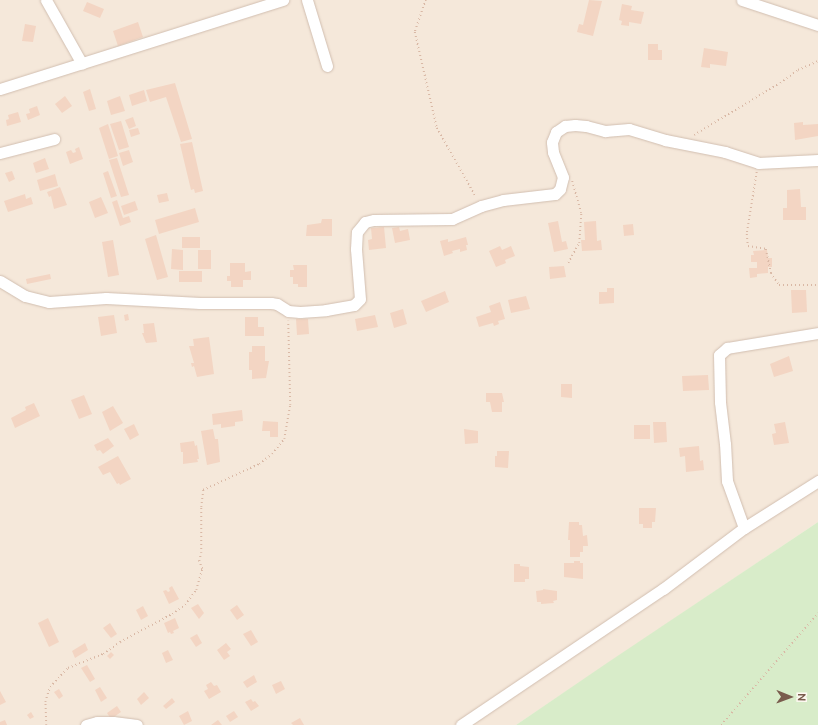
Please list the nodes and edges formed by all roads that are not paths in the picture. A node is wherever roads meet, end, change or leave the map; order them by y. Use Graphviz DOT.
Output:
graph roads {
  1 [pos="46,0"];
  2 [pos="283,0"];
  3 [pos="307,0"];
  4 [pos="742,0"];
  5 [pos="263,3"];
  6 [pos="818,25"];
  7 [pos="82,64"];
  8 [pos="327,66"];
  9 [pos="0,89"];
  10 [pos="54,139"];
  11 [pos="0,153"];
  12 [pos="818,160"];
  13 [pos="0,281"];
  14 [pos="818,333"];
  15 [pos="818,481"];
  16 [pos="744,528"];
  17 [pos="86,725"];
  18 [pos="137,725"];
  19 [pos="461,725"];
  1 -- 7 [label="street"];
  2 -- 5 [label="street"];
  3 -- 8 [label="street"];
  4 -- 6 [label="street"];
  5 -- 7 [label="street"];
  7 -- 9 [label="street"];
  10 -- 11 [label="street"];
  12 -- 13 [label="street"];
  14 -- 16 [label="street"];
  15 -- 16 [label="street"];
  16 -- 19 [label="street"];
  17 -- 18 [label="street"];
}
